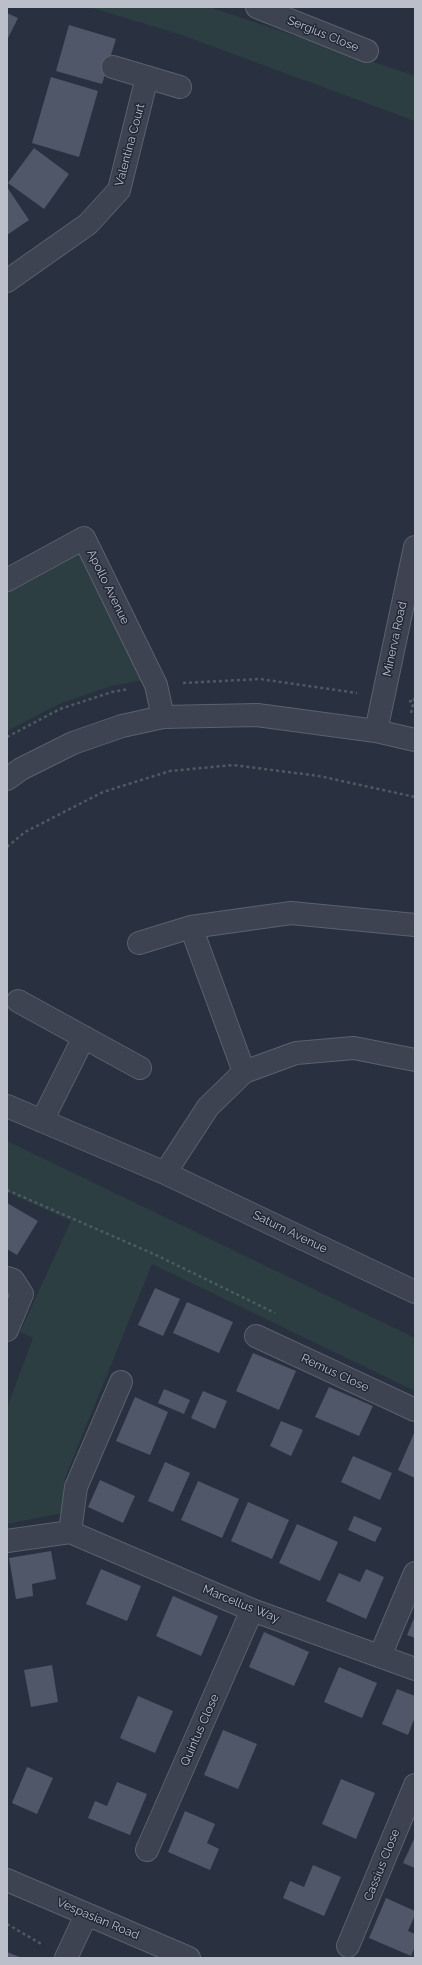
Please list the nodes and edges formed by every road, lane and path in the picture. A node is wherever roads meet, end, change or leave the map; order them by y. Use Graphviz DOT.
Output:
graph roads {
  1 [pos="257,7"];
  2 [pos="367,51"];
  3 [pos="113,67"];
  4 [pos="147,77"];
  5 [pos="180,87"];
  6 [pos="7,281"];
  7 [pos="415,547"];
  8 [pos="7,580"];
  9 [pos="163,717"];
  10 [pos="376,732"];
  11 [pos="415,740"];
  12 [pos="7,779"];
  13 [pos="415,797"];
  14 [pos="7,847"];
  15 [pos="415,925"];
  16 [pos="191,927"];
  17 [pos="139,943"];
  18 [pos="18,1001"];
  19 [pos="84,1037"];
  20 [pos="415,1060"];
  21 [pos="140,1068"];
  22 [pos="244,1072"];
  23 [pos="7,1106"];
  24 [pos="42,1121"];
  25 [pos="165,1173"];
  26 [pos="7,1190"];
  27 [pos="7,1278"];
  28 [pos="415,1292"];
  29 [pos="278,1315"];
  30 [pos="7,1330"];
  31 [pos="256,1336"];
  32 [pos="121,1382"];
  33 [pos="415,1410"];
  34 [pos="70,1532"];
  35 [pos="7,1541"];
  36 [pos="415,1573"];
  37 [pos="252,1610"];
  38 [pos="380,1656"];
  39 [pos="415,1670"];
  40 [pos="415,1785"];
  41 [pos="147,1850"];
  42 [pos="7,1880"];
  43 [pos="86,1915"];
  44 [pos="7,1924"];
  45 [pos="348,1946"];
  46 [pos="46,1947"];
  47 [pos="66,1958"];
  48 [pos="189,1958"];
  1 -- 2 [label="street, Sergius Close"];
  3 -- 4 [label="street"];
  4 -- 5 [label="street"];
  4 -- 6 [label="street, Valentina Court"];
  7 -- 10 [label="street, Minerva Road"];
  8 -- 9 [label="street, Apollo Avenue"];
  9 -- 10 [label="street"];
  9 -- 12 [label="street"];
  10 -- 11 [label="street"];
  13 -- 14 [label="path"];
  15 -- 16 [label="street"];
  16 -- 17 [label="street"];
  16 -- 22 [label="street"];
  18 -- 19 [label="street"];
  19 -- 21 [label="street"];
  19 -- 24 [label="street"];
  20 -- 22 [label="street"];
  22 -- 25 [label="street"];
  23 -- 24 [label="street, Saturn Avenue"];
  24 -- 25 [label="street, Saturn Avenue"];
  25 -- 28 [label="street, Saturn Avenue"];
  26 -- 29 [label="path"];
  27 -- 30 [label="street"];
  31 -- 33 [label="street, Remus Close"];
  32 -- 34 [label="street"];
  34 -- 35 [label="street"];
  34 -- 37 [label="street, Marcellus Way"];
  36 -- 38 [label="street"];
  37 -- 38 [label="street, Marcellus Way"];
  37 -- 41 [label="street, Quintus Close"];
  38 -- 39 [label="street, Marcellus Way"];
  40 -- 45 [label="street, Cassius Close"];
  42 -- 43 [label="street, Vespasian Road"];
  43 -- 47 [label="street"];
  43 -- 48 [label="street, Vespasian Road"];
  44 -- 46 [label="path"];
}
